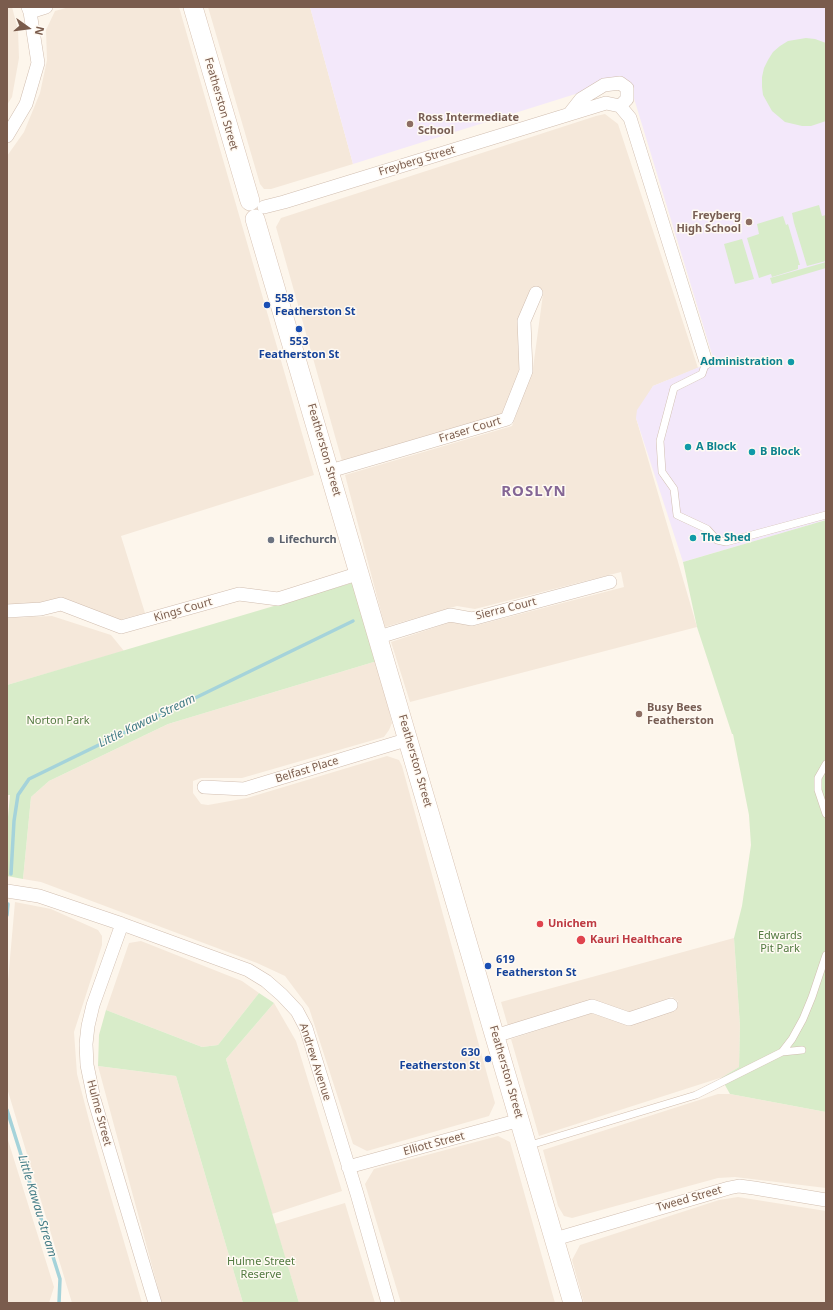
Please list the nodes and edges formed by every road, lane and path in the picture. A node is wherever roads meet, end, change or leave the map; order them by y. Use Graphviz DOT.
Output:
graph roads {
  1 [pos="46,7"];
  2 [pos="193,7"];
  3 [pos="29,9"];
  4 [pos="620,106"];
  5 [pos="570,113"];
  6 [pos="7,136"];
  7 [pos="256,209"];
  8 [pos="536,292"];
  9 [pos="706,362"];
  10 [pos="330,472"];
  11 [pos="826,515"];
  12 [pos="360,573"];
  13 [pos="610,582"];
  14 [pos="7,611"];
  15 [pos="379,637"];
  16 [pos="409,739"];
  17 [pos="826,764"];
  18 [pos="204,788"];
  19 [pos="826,814"];
  20 [pos="7,891"];
  21 [pos="122,924"];
  22 [pos="826,956"];
  23 [pos="671,1005"];
  24 [pos="495,1036"];
  25 [pos="802,1050"];
  26 [pos="782,1052"];
  27 [pos="520,1120"];
  28 [pos="527,1146"];
  29 [pos="348,1167"];
  30 [pos="826,1200"];
  31 [pos="555,1239"];
  32 [pos="155,1303"];
  33 [pos="388,1303"];
  34 [pos="573,1303"];
  1 -- 3 [label="street"];
  2 -- 7 [label="main road, Featherston Street"];
  3 -- 6 [label="street"];
  4 -- 5 [label="street, Freyberg Street"];
  4 -- 5 [label="street"];
  4 -- 9 [label="street"];
  5 -- 7 [label="street, Freyberg Street"];
  7 -- 10 [label="main road, Featherston Street"];
  8 -- 10 [label="street, Fraser Court"];
  9 -- 11 [label="lane"];
  10 -- 12 [label="main road, Featherston Street"];
  12 -- 14 [label="street, Kings Court"];
  12 -- 15 [label="main road, Featherston Street"];
  13 -- 15 [label="street, Sierra Court"];
  15 -- 16 [label="main road, Featherston Street"];
  16 -- 18 [label="street, Belfast Place"];
  16 -- 24 [label="main road, Featherston Street"];
  17 -- 19 [label="lane"];
  20 -- 21 [label="street, Andrew Avenue"];
  21 -- 29 [label="street, Andrew Avenue"];
  21 -- 32 [label="street, Hulme Street"];
  22 -- 26 [label="lane"];
  23 -- 24 [label="street"];
  24 -- 27 [label="main road, Featherston Street"];
  25 -- 26 [label="lane"];
  26 -- 28 [label="lane"];
  27 -- 28 [label="main road, Featherston Street"];
  27 -- 29 [label="street, Elliott Street"];
  28 -- 31 [label="main road, Featherston Street"];
  29 -- 33 [label="street, Andrew Avenue"];
  30 -- 31 [label="street, Tweed Street"];
  31 -- 34 [label="main road, Featherston Street"];
}
